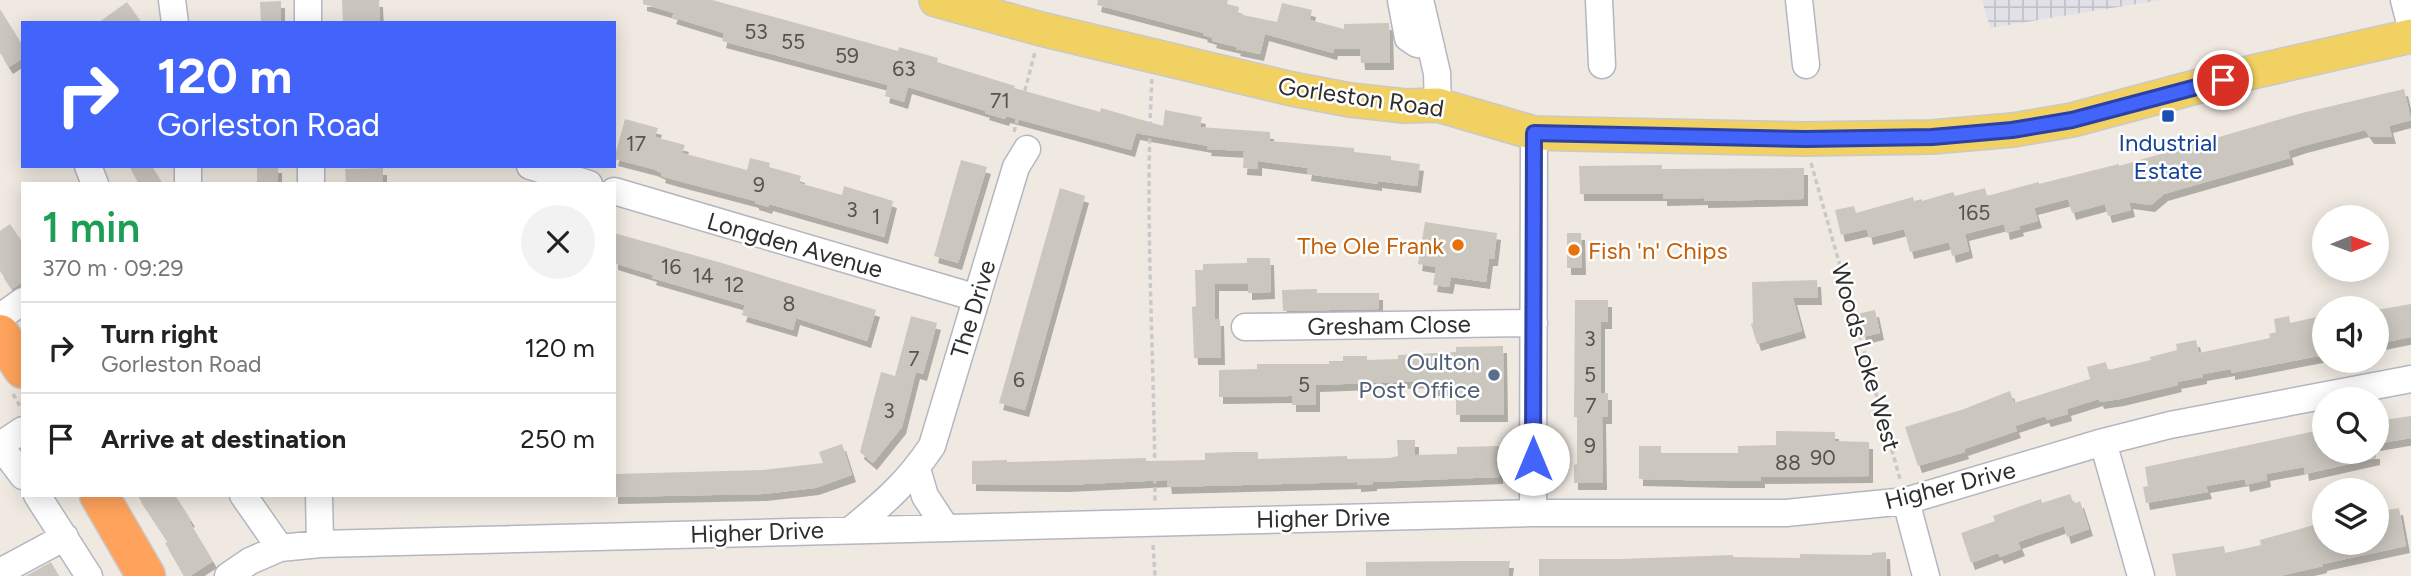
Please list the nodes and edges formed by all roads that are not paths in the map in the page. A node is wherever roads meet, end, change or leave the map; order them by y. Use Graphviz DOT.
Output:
graph roads {
  1 [pos="172,0"];
  2 [pos="308,0"];
  3 [pos="936,0"];
  4 [pos="1401,0"];
  5 [pos="1420,0"];
  6 [pos="1599,0"];
  7 [pos="1799,0"];
  8 [pos="2404,0"];
  9 [pos="175,21"];
  10 [pos="308,21"];
  11 [pos="2411,27"];
  12 [pos="2411,36"];
  13 [pos="1431,46"];
  14 [pos="1602,65"];
  15 [pos="1806,65"];
  16 [pos="1438,105"];
  17 [pos="1534,133"];
  18 [pos="1027,149"];
  19 [pos="536,168"];
  20 [pos="577,182"];
  21 [pos="616,192"];
  22 [pos="977,298"];
  23 [pos="21,303"];
  24 [pos="0,317"];
  25 [pos="1534,323"];
  26 [pos="1245,327"];
  27 [pos="0,334"];
  28 [pos="21,366"];
  29 [pos="2411,379"];
  30 [pos="21,431"];
  31 [pos="2103,442"];
  32 [pos="0,445"];
  33 [pos="917,469"];
  34 [pos="21,473"];
  35 [pos="38,497"];
  36 [pos="100,497"];
  37 [pos="244,497"];
  38 [pos="319,497"];
  39 [pos="1906,501"];
  40 [pos="1533,513"];
  41 [pos="946,528"];
  42 [pos="852,529"];
  43 [pos="65,537"];
  44 [pos="320,544"];
  45 [pos="280,548"];
  46 [pos="0,572"];
  47 [pos="89,576"];
  48 [pos="146,576"];
  49 [pos="228,576"];
  50 [pos="1926,576"];
  51 [pos="2141,576"];
  1 -- 9 [label="street"];
  2 -- 10 [label="street"];
  3 -- 16 [label="main road, Gorleston Road"];
  4 -- 13 [label="street"];
  5 -- 13 [label="street"];
  6 -- 14 [label="street"];
  7 -- 15 [label="street"];
  8 -- 11 [label="street"];
  12 -- 17 [label="main road, Gorleston Road"];
  13 -- 16 [label="street"];
  16 -- 17 [label="main road, Gorleston Road"];
  17 -- 25 [label="street"];
  18 -- 22 [label="street, The Drive"];
  19 -- 20 [label="street"];
  21 -- 22 [label="street, Longden Avenue"];
  22 -- 33 [label="street, The Drive"];
  23 -- 24 [label="street"];
  25 -- 26 [label="street, Gresham Close"];
  25 -- 40 [label="street"];
  27 -- 28 [label="highway"];
  29 -- 31 [label="street, Higher Drive"];
  30 -- 32 [label="street"];
  31 -- 39 [label="street, Higher Drive"];
  31 -- 51 [label="street"];
  32 -- 34 [label="street"];
  33 -- 41 [label="street"];
  33 -- 42 [label="street, The Drive"];
  35 -- 43 [label="street"];
  36 -- 48 [label="highway"];
  37 -- 45 [label="street"];
  38 -- 44 [label="street"];
  39 -- 40 [label="street, Higher Drive"];
  39 -- 50 [label="street"];
  40 -- 41 [label="street, Higher Drive"];
  41 -- 42 [label="street, Higher Drive"];
  42 -- 44 [label="street, Higher Drive"];
  43 -- 46 [label="street"];
  43 -- 47 [label="street"];
  44 -- 45 [label="street, Higher Drive"];
  45 -- 49 [label="street, Higher Drive"];
}
